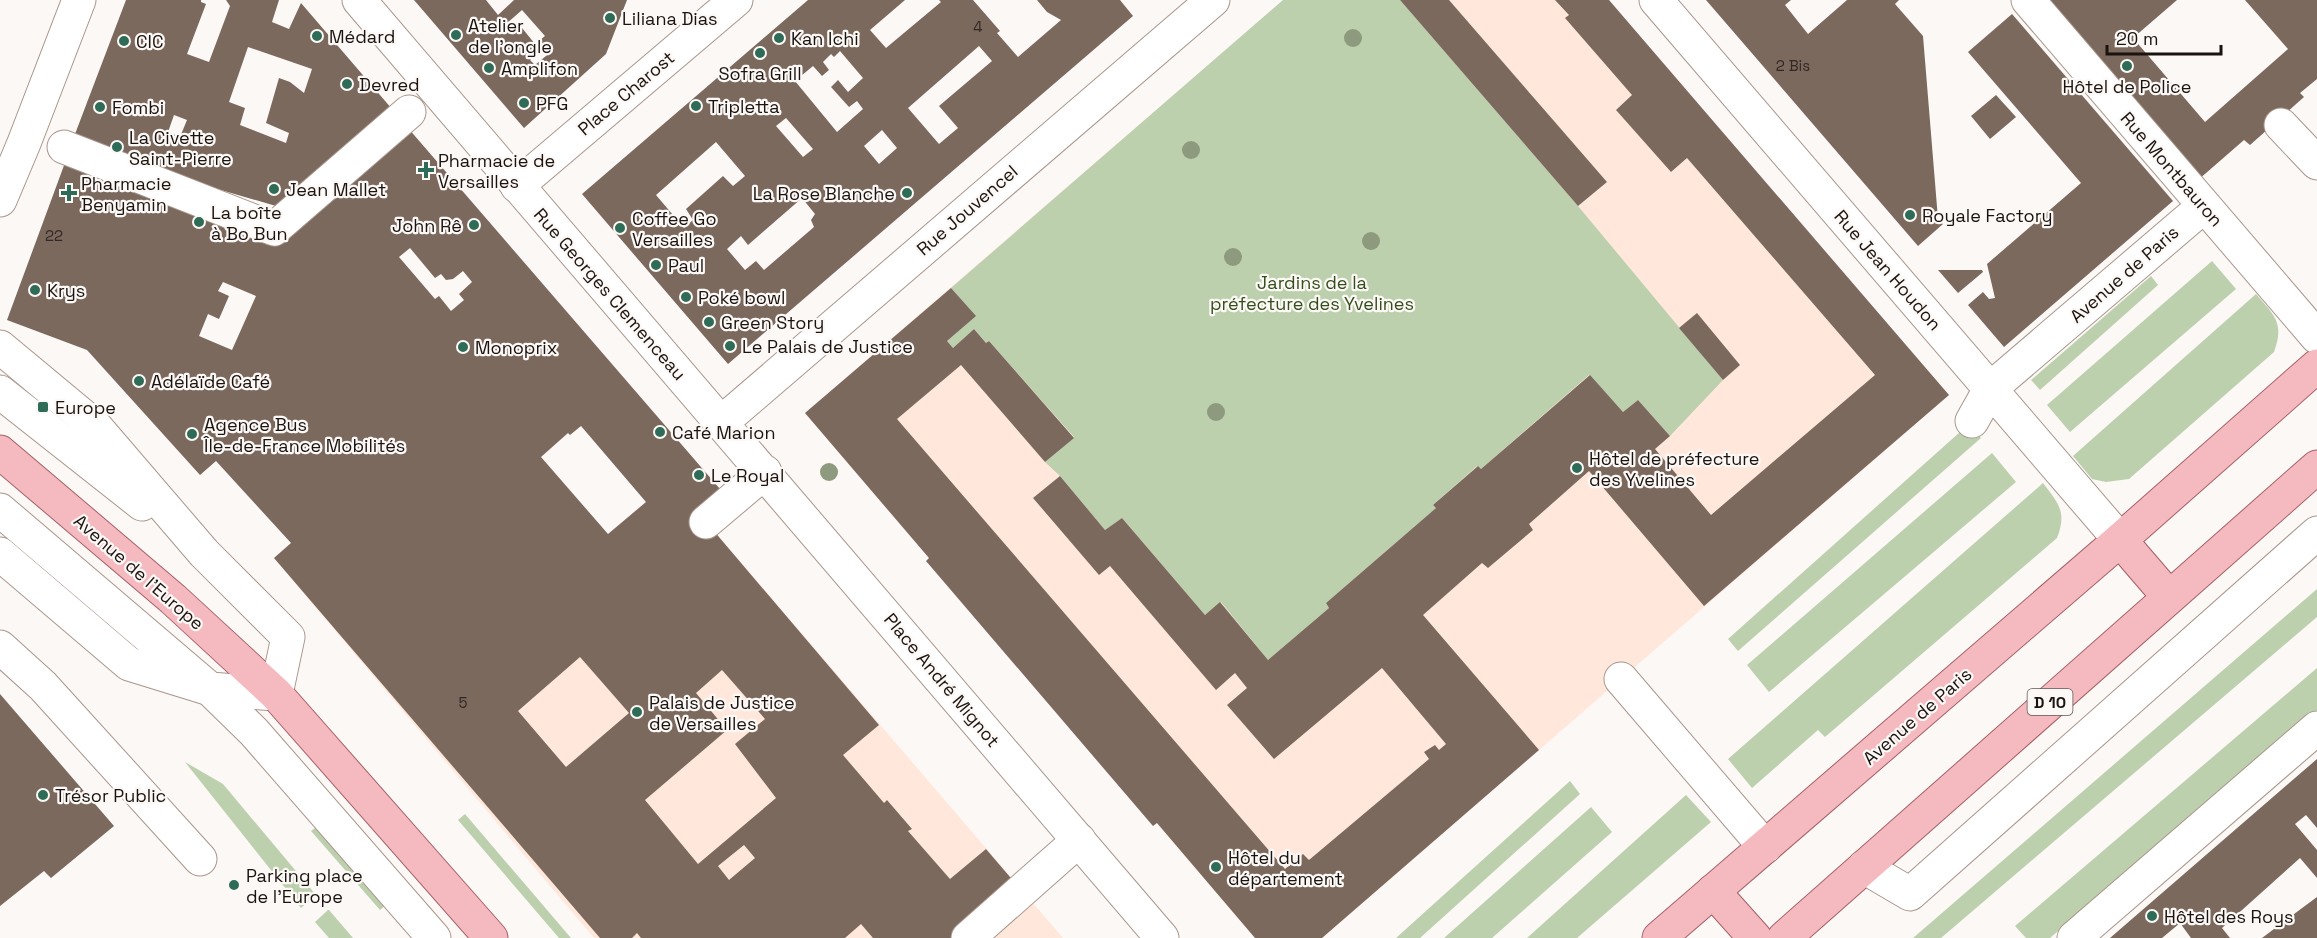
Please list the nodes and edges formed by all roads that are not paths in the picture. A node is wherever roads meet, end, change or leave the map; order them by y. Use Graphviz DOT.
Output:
graph roads {
  1 [pos="79,0"];
  2 [pos="359,0"];
  3 [pos="736,0"];
  4 [pos="1213,0"];
  5 [pos="1656,0"];
  6 [pos="2028,0"];
  7 [pos="409,112"];
  8 [pos="2281,125"];
  9 [pos="64,147"];
  10 [pos="2317,163"];
  11 [pos="517,186"];
  12 [pos="0,200"];
  13 [pos="2204,206"];
  14 [pos="2317,337"];
  15 [pos="0,347"];
  16 [pos="2317,366"];
  17 [pos="1990,389"];
  18 [pos="0,392"];
  19 [pos="1972,421"];
  20 [pos="722,422"];
  21 [pos="0,452"];
  22 [pos="2317,467"];
  23 [pos="765,472"];
  24 [pos="0,510"];
  25 [pos="706,522"];
  26 [pos="2317,533"];
  27 [pos="2120,540"];
  28 [pos="204,553"];
  29 [pos="0,554"];
  30 [pos="2169,597"];
  31 [pos="0,647"];
  32 [pos="1621,679"];
  33 [pos="210,689"];
  34 [pos="276,694"];
  35 [pos="2317,728"];
  36 [pos="1079,840"];
  37 [pos="1765,847"];
  38 [pos="200,859"];
  39 [pos="1864,867"];
  40 [pos="1713,891"];
  41 [pos="434,938"];
  42 [pos="491,938"];
  43 [pos="968,938"];
  44 [pos="1162,938"];
  45 [pos="1659,938"];
  46 [pos="1755,938"];
  47 [pos="1784,938"];
  48 [pos="2074,938"];
  1 -- 12 [label="street"];
  2 -- 11 [label="street, Rue Georges Clemenceau"];
  3 -- 11 [label="street, Place Charost"];
  4 -- 20 [label="street, Rue Jouvencel"];
  5 -- 17 [label="street, Rue Jean Houdon"];
  6 -- 13 [label="street, Rue Montbauron"];
  7 -- 9 [label="street"];
  8 -- 10 [label="street"];
  11 -- 20 [label="street, Rue Georges Clemenceau"];
  13 -- 14 [label="street, Rue Montbauron"];
  13 -- 17 [label="street, Avenue de Paris"];
  15 -- 28 [label="street"];
  16 -- 27 [label="main road, Avenue de Paris"];
  17 -- 19 [label="street, Avenue de Paris"];
  17 -- 27 [label="street, Rue Jean Houdon"];
  18 -- 28 [label="street"];
  20 -- 23 [label="street, Place André Mignot"];
  21 -- 34 [label="main road, Avenue de l'Europe"];
  22 -- 30 [label="main road, D 10"];
  23 -- 25 [label="street"];
  23 -- 36 [label="street, Place André Mignot"];
  24 -- 33 [label="street"];
  26 -- 39 [label="street"];
  27 -- 30 [label="main road"];
  27 -- 37 [label="main road, Avenue de Paris"];
  28 -- 34 [label="street"];
  29 -- 33 [label="street"];
  30 -- 39 [label="main road, D 10"];
  31 -- 38 [label="street"];
  32 -- 37 [label="street"];
  33 -- 34 [label="street"];
  33 -- 41 [label="street"];
  34 -- 42 [label="main road, Avenue de l'Europe"];
  35 -- 48 [label="street"];
  36 -- 43 [label="street"];
  36 -- 44 [label="street, Place André Mignot"];
  37 -- 40 [label="main road, Avenue de Paris"];
  39 -- 47 [label="main road, D 10"];
  40 -- 45 [label="main road, Avenue de Paris"];
  40 -- 46 [label="main road"];
}
